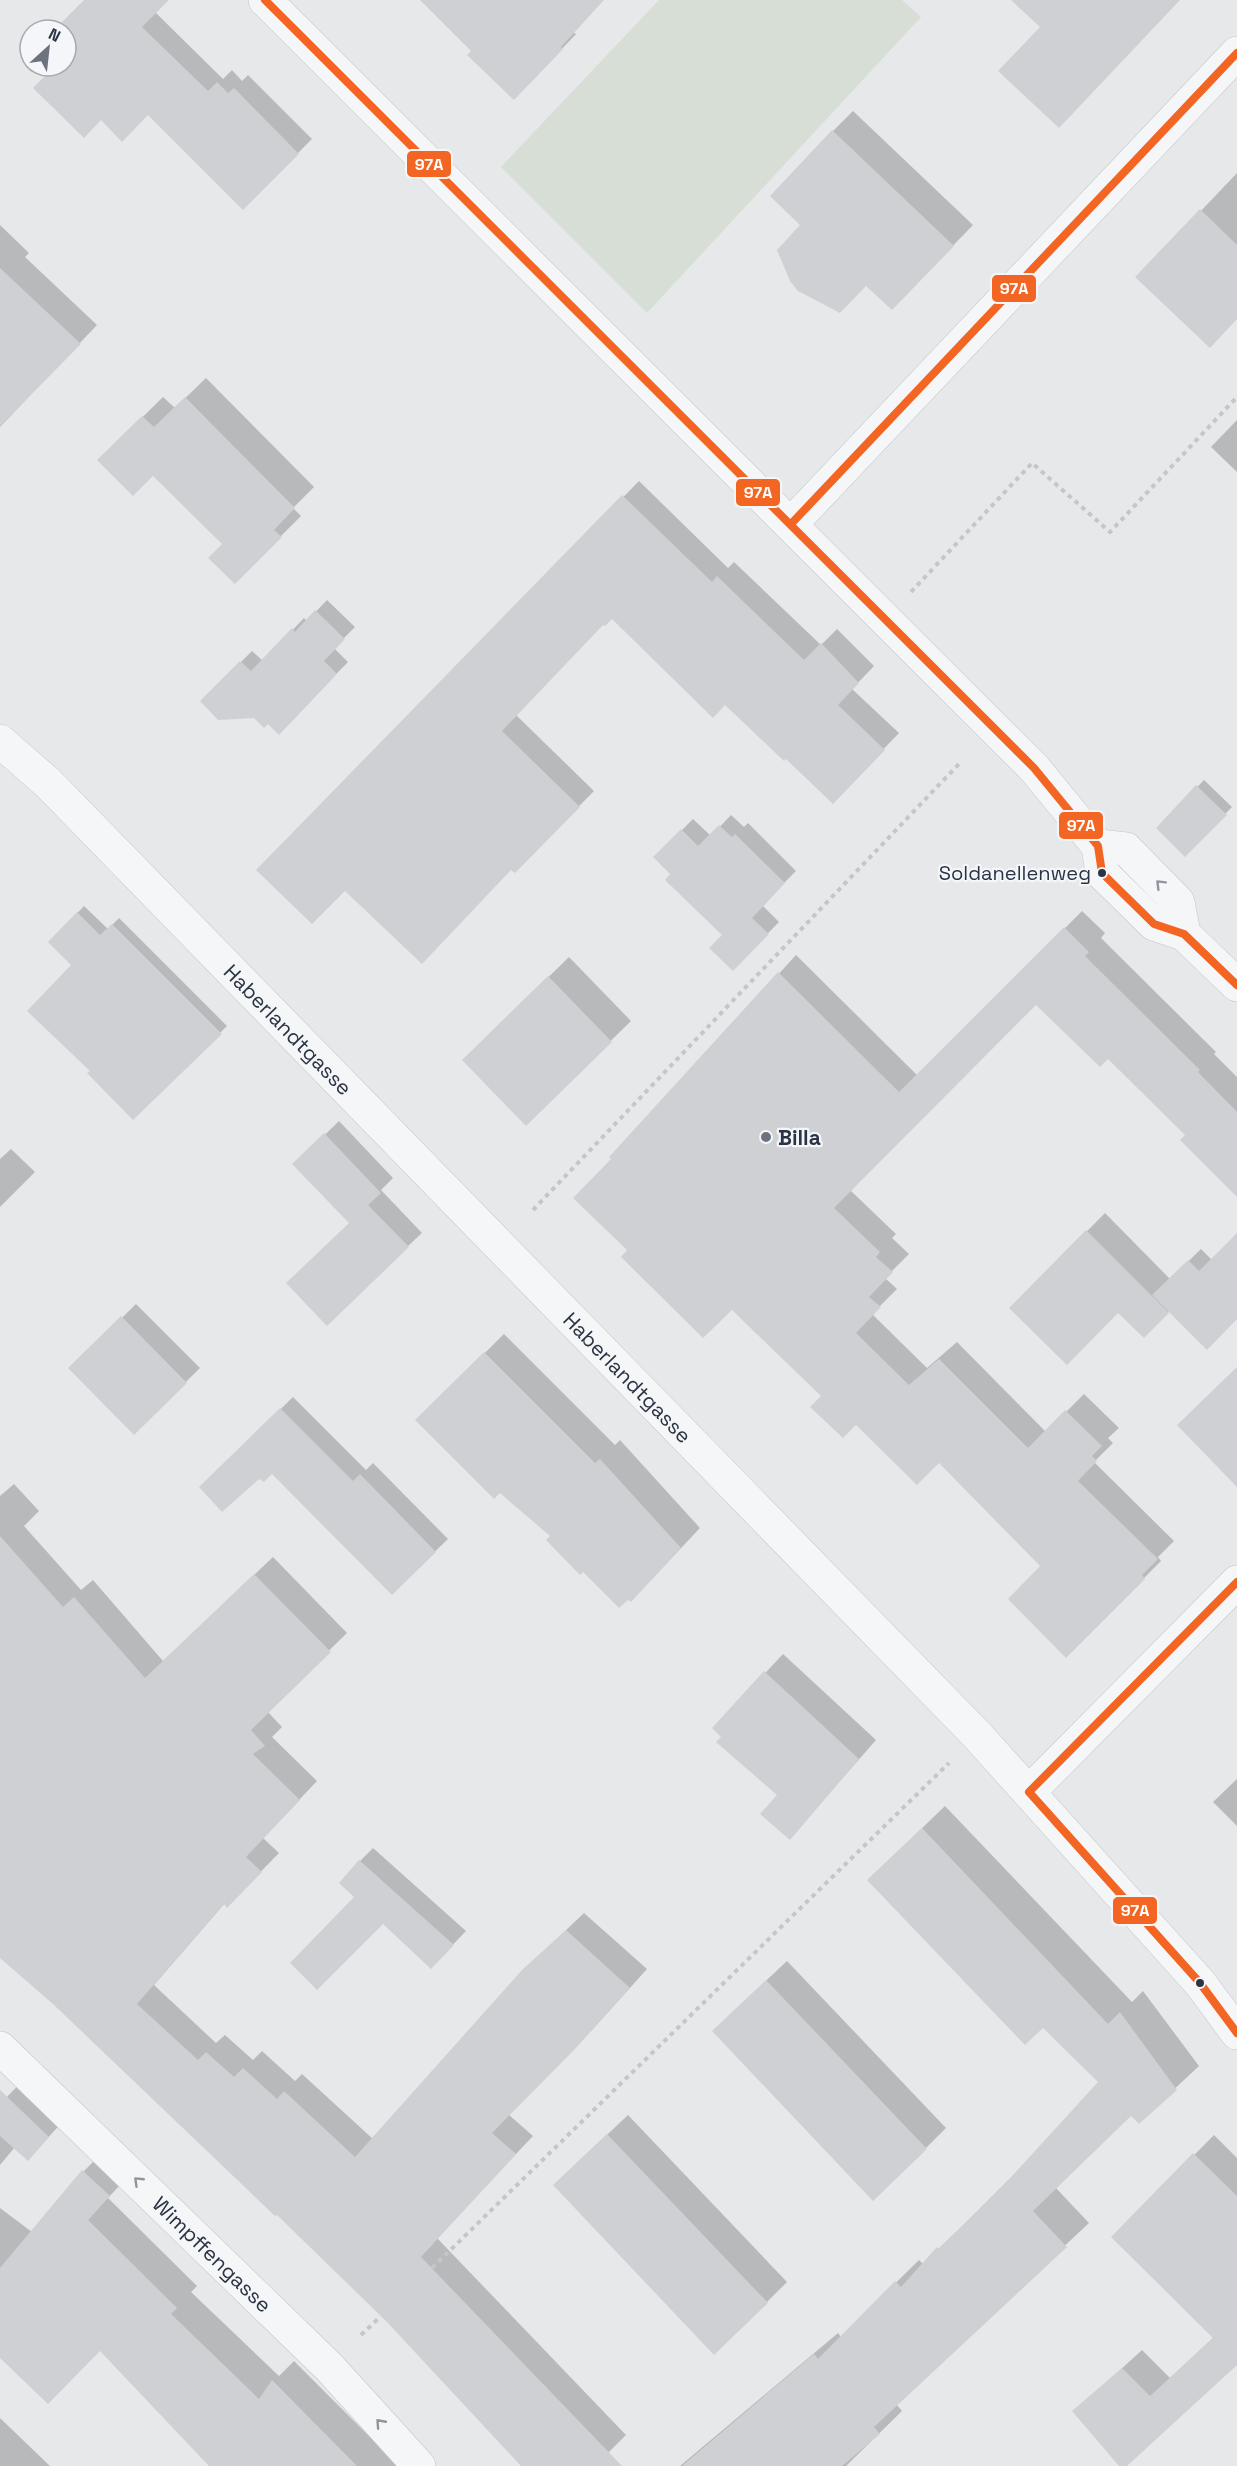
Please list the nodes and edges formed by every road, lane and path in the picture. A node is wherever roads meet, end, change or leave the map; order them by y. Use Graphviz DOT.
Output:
graph roads {
  1 [pos="266,0"];
  2 [pos="1237,53"];
  3 [pos="1237,397"];
  4 [pos="791,524"];
  5 [pos="885,619"];
  6 [pos="0,741"];
  7 [pos="959,764"];
  8 [pos="1237,985"];
  9 [pos="533,1210"];
  10 [pos="1237,1582"];
  11 [pos="977,1736"];
  12 [pos="1029,1792"];
  13 [pos="1237,2033"];
  14 [pos="0,2048"];
  15 [pos="432,2268"];
  16 [pos="380,2317"];
  17 [pos="361,2336"];
  18 [pos="419,2466"];
  1 -- 4 [label="street"];
  2 -- 4 [label="street"];
  3 -- 5 [label="path"];
  4 -- 5 [label="street"];
  5 -- 8 [label="street"];
  6 -- 11 [label="street, Haberlandtgasse"];
  7 -- 9 [label="path"];
  10 -- 12 [label="street"];
  11 -- 12 [label="street, Haberlandtgasse"];
  11 -- 15 [label="path"];
  12 -- 13 [label="street, Haberlandtgasse"];
  18 -- 14 [label="street, Wimpffengasse, one-way"];
  16 -- 17 [label="path"];
}
